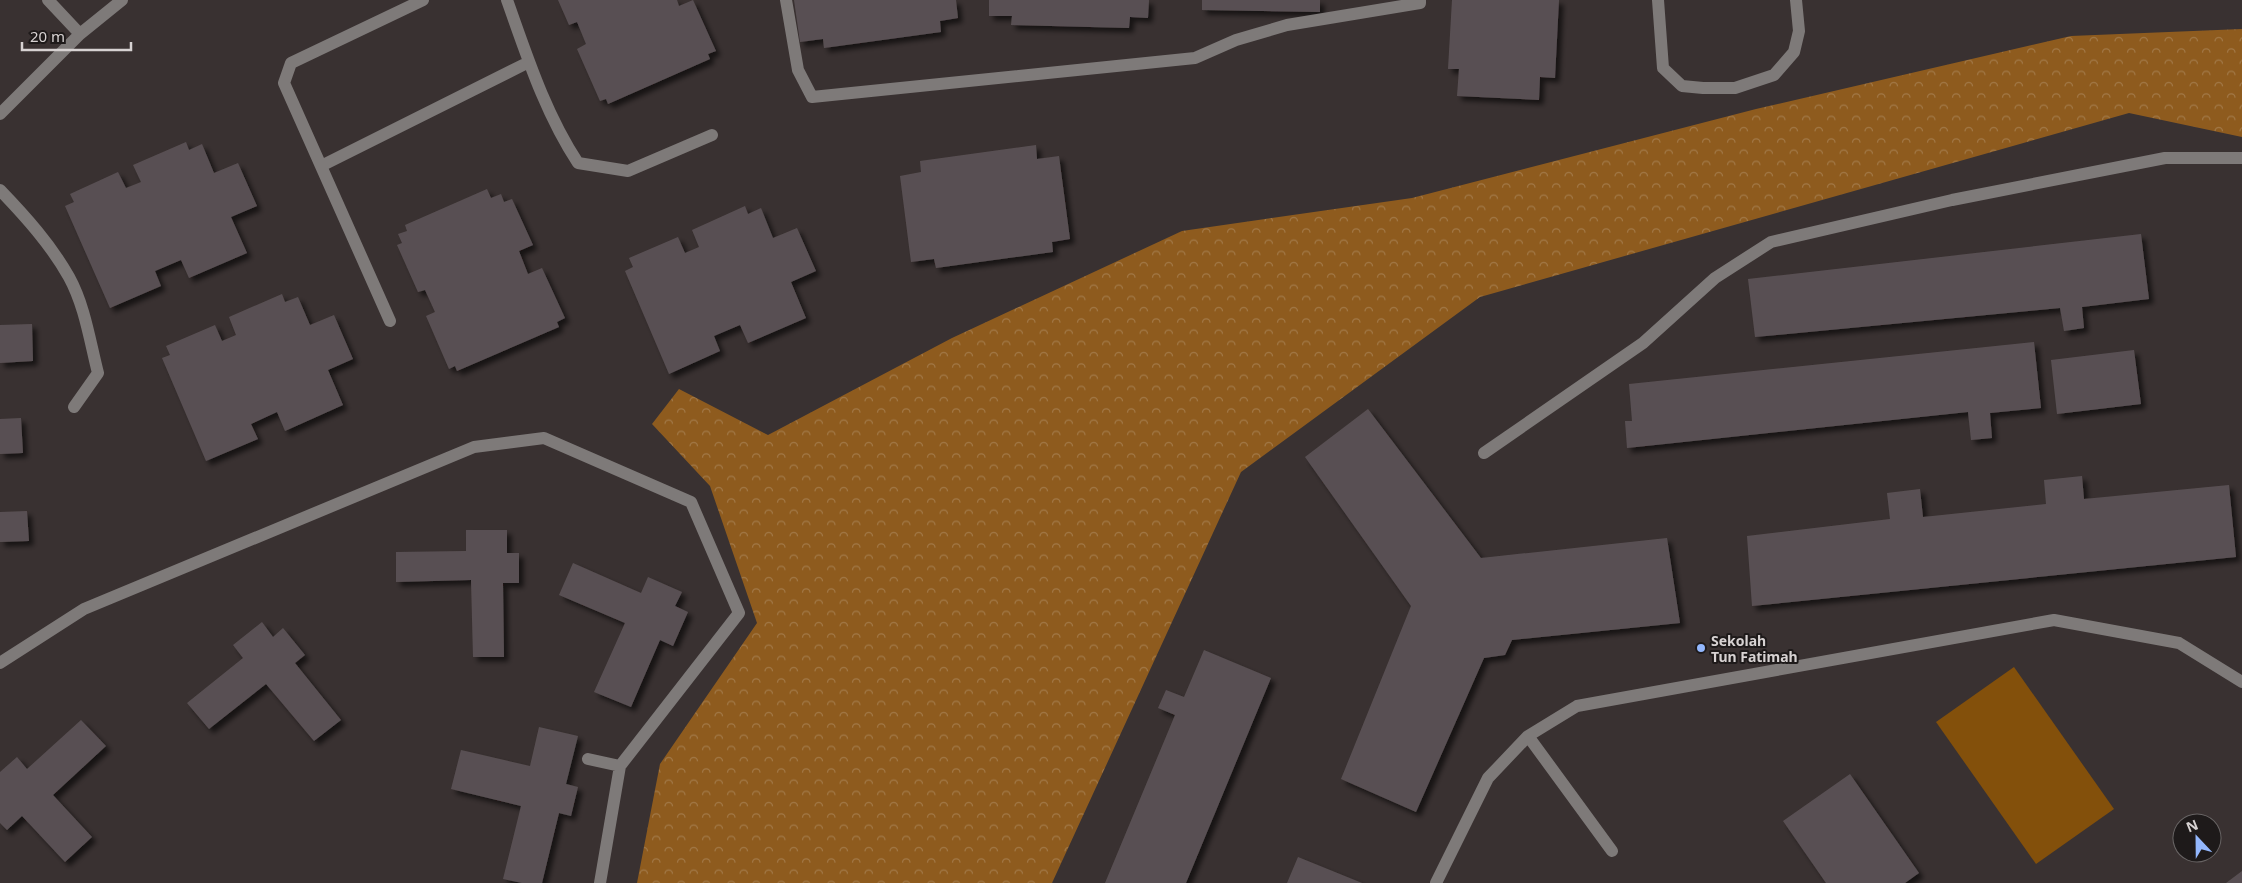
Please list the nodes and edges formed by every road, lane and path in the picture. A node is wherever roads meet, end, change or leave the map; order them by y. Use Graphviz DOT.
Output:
graph roads {
  1 [pos="48,0"];
  2 [pos="122,0"];
  3 [pos="423,0"];
  4 [pos="506,0"];
  5 [pos="786,0"];
  6 [pos="1420,0"];
  7 [pos="1658,0"];
  8 [pos="1796,0"];
  9 [pos="80,34"];
  10 [pos="529,62"];
  11 [pos="0,114"];
  12 [pos="712,135"];
  13 [pos="2242,158"];
  14 [pos="321,166"];
  15 [pos="0,190"];
  16 [pos="390,321"];
  17 [pos="74,407"];
  18 [pos="1484,453"];
  19 [pos="0,663"];
  20 [pos="2242,682"];
  21 [pos="1528,736"];
  22 [pos="588,759"];
  23 [pos="620,766"];
  24 [pos="1612,851"];
  25 [pos="600,883"];
  26 [pos="1436,883"];
  1 -- 9 [label="street"];
  2 -- 9 [label="street"];
  3 -- 14 [label="street"];
  4 -- 10 [label="street"];
  5 -- 6 [label="street"];
  7 -- 8 [label="street"];
  9 -- 11 [label="street"];
  10 -- 12 [label="street"];
  10 -- 14 [label="street"];
  13 -- 18 [label="street"];
  14 -- 16 [label="street"];
  15 -- 17 [label="street"];
  19 -- 23 [label="street"];
  20 -- 21 [label="street"];
  21 -- 24 [label="street"];
  21 -- 26 [label="street"];
  22 -- 23 [label="street"];
  23 -- 25 [label="street"];
}
